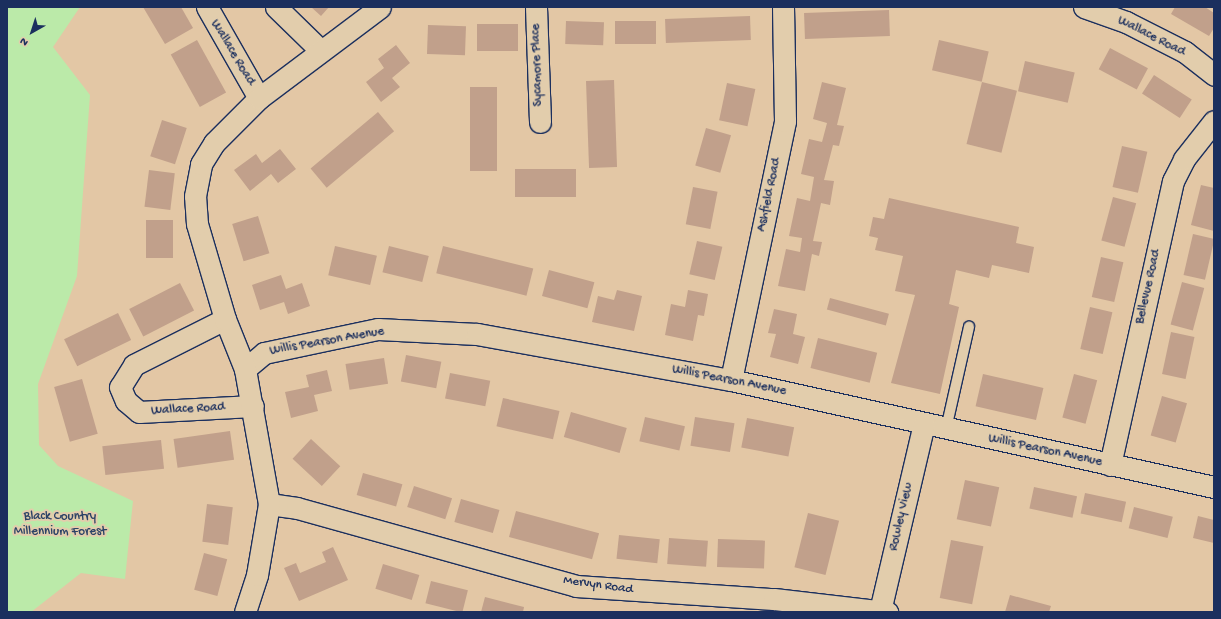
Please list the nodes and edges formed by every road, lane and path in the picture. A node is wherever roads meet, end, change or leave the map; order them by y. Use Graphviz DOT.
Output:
graph roads {
  1 [pos="207,7"];
  2 [pos="276,7"];
  3 [pos="380,7"];
  4 [pos="536,7"];
  5 [pos="782,7"];
  6 [pos="1084,7"];
  7 [pos="320,50"];
  8 [pos="1214,75"];
  9 [pos="259,98"];
  10 [pos="1214,121"];
  11 [pos="540,122"];
  12 [pos="225,319"];
  13 [pos="969,327"];
  14 [pos="245,369"];
  15 [pos="731,380"];
  16 [pos="253,406"];
  17 [pos="924,424"];
  18 [pos="946,429"];
  19 [pos="1110,465"];
  20 [pos="1214,487"];
  21 [pos="269,504"];
  22 [pos="773,605"];
  23 [pos="884,611"];
  24 [pos="245,612"];
  1 -- 9 [label="street, Wallace Road"];
  2 -- 7 [label="street"];
  3 -- 7 [label="street, Wallace Road"];
  4 -- 11 [label="street, Sycamore Place"];
  5 -- 15 [label="street, Ashfield Road"];
  6 -- 8 [label="street, Wallace Road"];
  7 -- 9 [label="street, Wallace Road"];
  9 -- 12 [label="street, Wallace Road"];
  10 -- 19 [label="street, Bellevue Road"];
  12 -- 14 [label="street, Wallace Road"];
  12 -- 16 [label="street, Wallace Road"];
  13 -- 18 [label="lane"];
  14 -- 15 [label="street, Willis Pearson Avenue"];
  14 -- 16 [label="street, Wallace Road"];
  15 -- 17 [label="street, Willis Pearson Avenue"];
  16 -- 21 [label="street, Wallace Road"];
  17 -- 18 [label="street, Willis Pearson Avenue"];
  17 -- 23 [label="street, Rowley View"];
  18 -- 19 [label="street, Willis Pearson Avenue"];
  19 -- 20 [label="street, Willis Pearson Avenue"];
  21 -- 22 [label="street, Mervyn Road"];
  21 -- 24 [label="street, Wallace Road"];
  22 -- 23 [label="street, Mervyn Road"];
}
